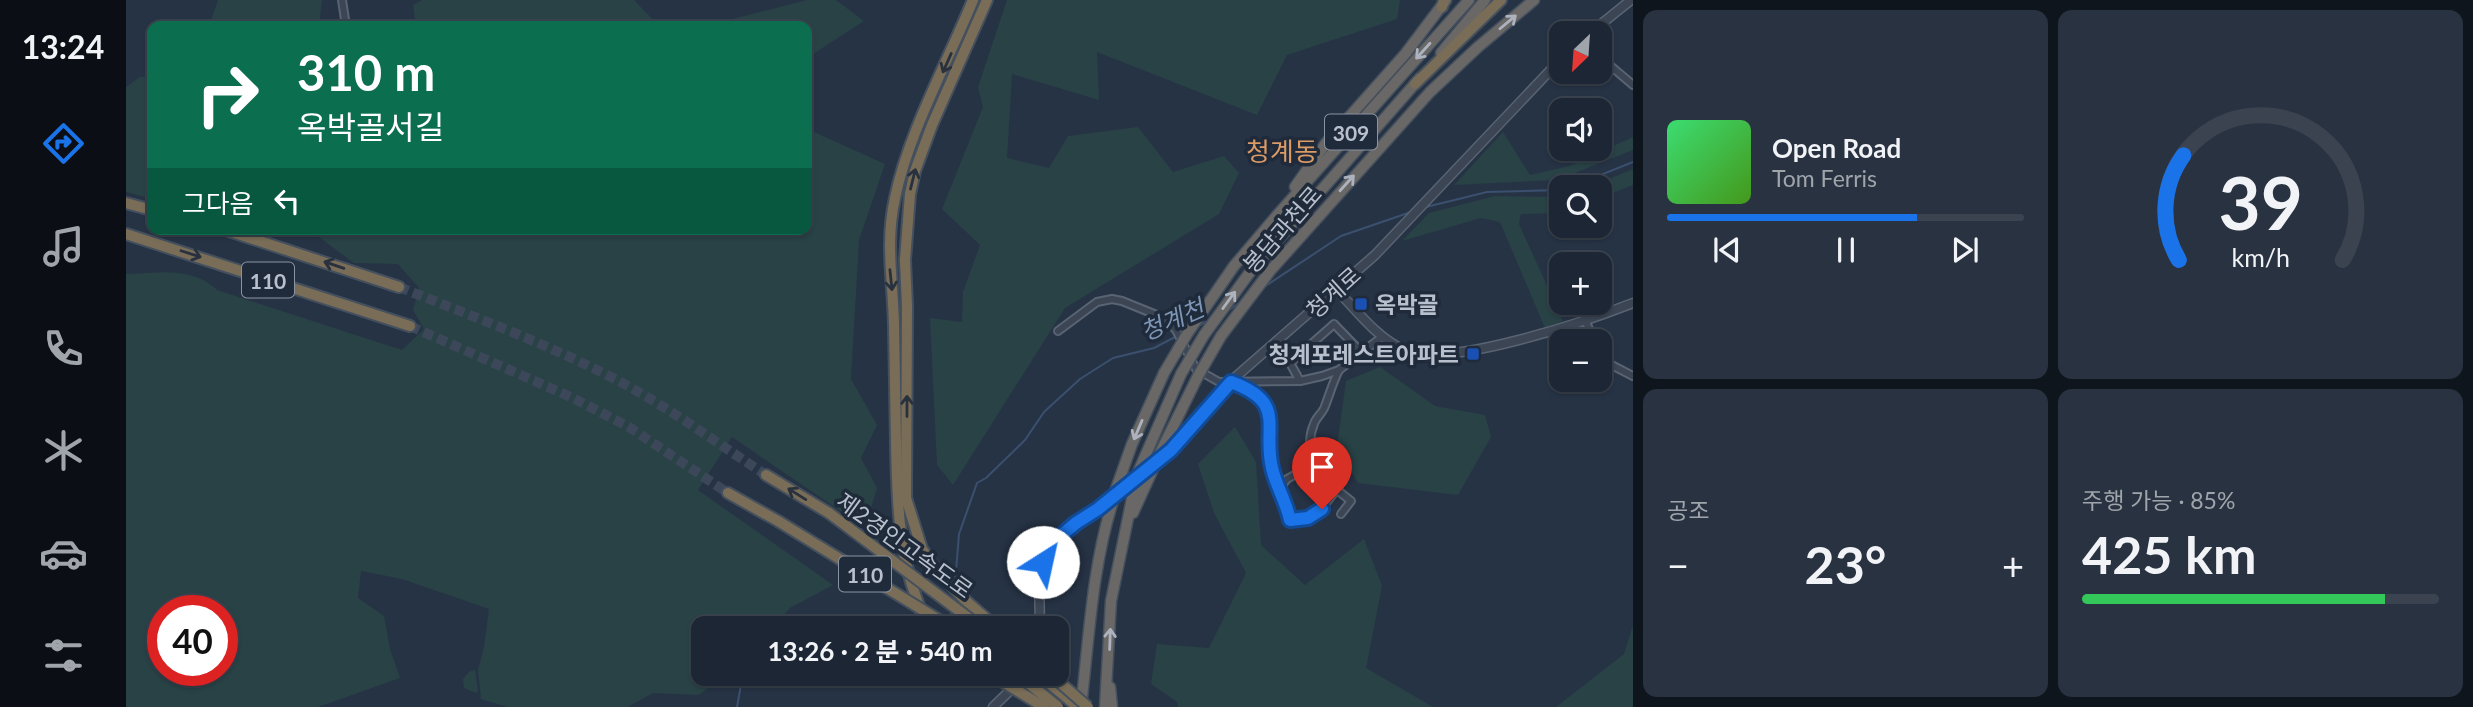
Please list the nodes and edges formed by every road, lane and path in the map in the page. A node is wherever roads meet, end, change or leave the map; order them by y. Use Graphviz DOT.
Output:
graph roads {
  1 [pos="342,0"];
  2 [pos="973,0"];
  3 [pos="987,0"];
  4 [pos="1469,0"];
  5 [pos="1485,0"];
  6 [pos="1500,0"];
  7 [pos="1534,0"];
  8 [pos="1631,0"];
  9 [pos="1444,2"];
  10 [pos="345,21"];
  11 [pos="1605,21"];
  12 [pos="1612,67"];
  13 [pos="1549,72"];
  14 [pos="1415,84"];
  15 [pos="1633,85"];
  16 [pos="126,203"];
  17 [pos="147,209"];
  18 [pos="1279,213"];
  19 [pos="126,234"];
  20 [pos="241,235"];
  21 [pos="399,287"];
  22 [pos="1336,289"];
  23 [pos="1633,303"];
  24 [pos="1585,320"];
  25 [pos="410,327"];
  26 [pos="1589,329"];
  27 [pos="1058,331"];
  28 [pos="1382,337"];
  29 [pos="1362,353"];
  30 [pos="1612,365"];
  31 [pos="1339,370"];
  32 [pos="1197,372"];
  33 [pos="1633,376"];
  34 [pos="1300,381"];
  35 [pos="1231,382"];
  36 [pos="1311,456"];
  37 [pos="766,475"];
  38 [pos="1280,488"];
  39 [pos="1336,490"];
  40 [pos="728,493"];
  41 [pos="902,502"];
  42 [pos="1341,514"];
  43 [pos="1124,533"];
  44 [pos="922,616"];
  45 [pos="932,616"];
  46 [pos="966,616"];
  47 [pos="983,616"];
  48 [pos="1040,616"];
  49 [pos="1108,671"];
  50 [pos="1010,686"];
  51 [pos="1015,686"];
  52 [pos="1032,686"];
  53 [pos="1054,686"];
  54 [pos="1062,686"];
  55 [pos="993,707"];
  56 [pos="1044,707"];
  57 [pos="1058,707"];
  58 [pos="1083,707"];
  59 [pos="1105,707"];
  60 [pos="1112,707"];
  1 -- 10 [label="street"];
  2 -- 41 [label="highway, one-way"];
  41 -- 3 [label="highway, one-way"];
  4 -- 18 [label="highway, 봉담과천로 / 309, one-way"];
  5 -- 14 [label="highway, 봉담과천로 / 309"];
  6 -- 14 [label="highway"];
  32 -- 7 [label="highway, 봉담과천로, one-way, bridge"];
  8 -- 11 [label="street"];
  9 -- 18 [label="highway, 봉담과천로"];
  12 -- 15 [label="street"];
  13 -- 22 [label="street, 청계로"];
  43 -- 14 [label="highway, 봉담과천로 / 309, one-way, bridge"];
  16 -- 17 [label="highway"];
  18 -- 58 [label="highway, 봉담과천로 / 309, one-way, bridge"];
  19 -- 25 [label="highway, 110, one-way"];
  21 -- 20 [label="highway, 110, one-way"];
  22 -- 28 [label="street"];
  22 -- 35 [label="street, 청계로"];
  23 -- 24 [label="street"];
  24 -- 26 [label="street"];
  24 -- 28 [label="street"];
  27 -- 32 [label="street, bridge"];
  28 -- 29 [label="street"];
  29 -- 31 [label="street"];
  29 -- 34 [label="street"];
  30 -- 33 [label="street"];
  31 -- 34 [label="street"];
  31 -- 36 [label="street"];
  32 -- 35 [label="street"];
  32 -- 43 [label="highway, 봉담과천로, bridge"];
  34 -- 35 [label="street"];
  35 -- 38 [label="street"];
  35 -- 48 [label="street, 청계로"];
  36 -- 38 [label="street"];
  36 -- 39 [label="street"];
  46 -- 37 [label="highway, 제2경인고속도로 / 110, one-way, bridge"];
  38 -- 39 [label="street"];
  39 -- 42 [label="street"];
  40 -- 45 [label="highway, 제2경인고속도로 / 110, bridge"];
  41 -- 44 [label="highway, bridge"];
  41 -- 47 [label="highway"];
  49 -- 43 [label="highway, 봉담과천로 / 309, one-way"];
  49 -- 59 [label="highway, 봉담과천로 / 309"];
  49 -- 60 [label="highway, 봉담과천로"];
  50 -- 56 [label="highway, bridge"];
  51 -- 55 [label="street"];
  52 -- 57 [label="highway, bridge"];
  53 -- 58 [label="highway"];
  54 -- 58 [label="highway, bridge"];
}
